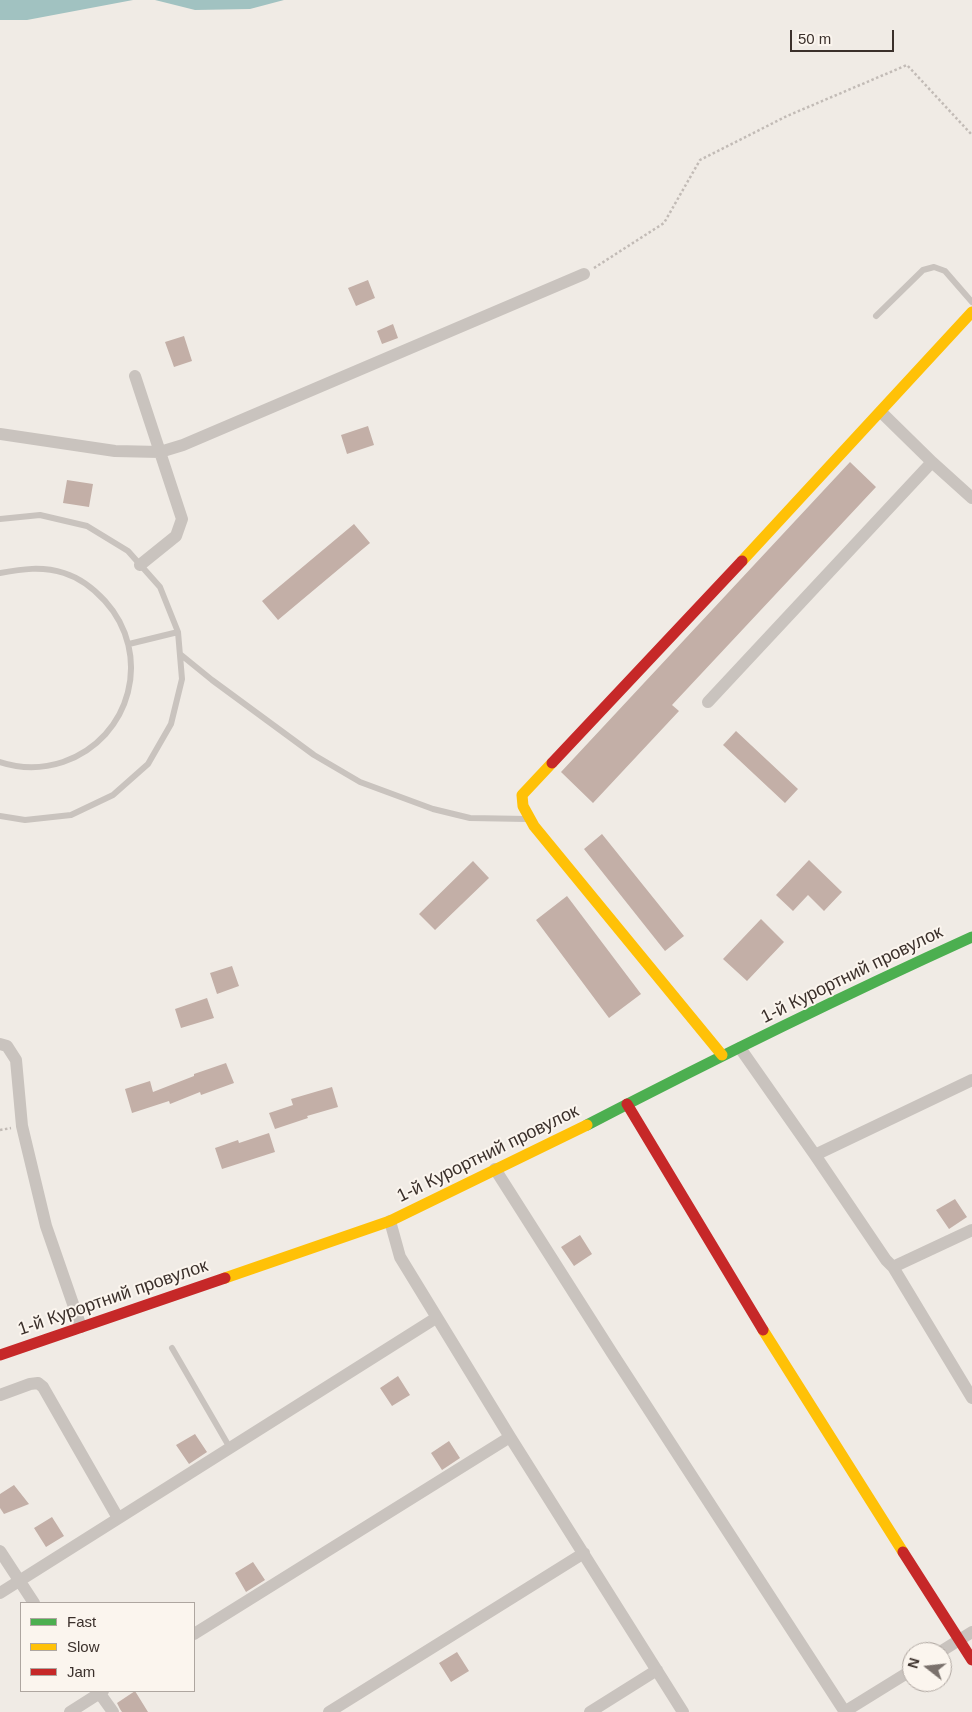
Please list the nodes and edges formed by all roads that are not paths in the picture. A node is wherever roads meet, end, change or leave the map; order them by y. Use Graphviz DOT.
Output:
graph roads {
  1 [pos="584,274"];
  2 [pos="972,302"];
  3 [pos="972,312"];
  4 [pos="876,316"];
  5 [pos="135,376"];
  6 [pos="881,412"];
  7 [pos="0,434"];
  8 [pos="160,452"];
  9 [pos="932,462"];
  10 [pos="972,498"];
  11 [pos="0,519"];
  12 [pos="140,565"];
  13 [pos="0,573"];
  14 [pos="178,632"];
  15 [pos="129,644"];
  16 [pos="180,654"];
  17 [pos="708,702"];
  18 [pos="0,762"];
  19 [pos="0,816"];
  20 [pos="530,820"];
  21 [pos="972,937"];
  22 [pos="0,1044"];
  23 [pos="740,1048"];
  24 [pos="722,1055"];
  25 [pos="972,1080"];
  26 [pos="627,1104"];
  27 [pos="815,1155"];
  28 [pos="495,1169"];
  29 [pos="390,1221"];
  30 [pos="972,1230"];
  31 [pos="893,1267"];
  32 [pos="436,1318"];
  33 [pos="81,1327"];
  34 [pos="172,1348"];
  35 [pos="0,1355"];
  36 [pos="0,1395"];
  37 [pos="972,1398"];
  38 [pos="510,1437"];
  39 [pos="230,1448"];
  40 [pos="118,1518"];
  41 [pos="0,1551"];
  42 [pos="584,1553"];
  43 [pos="19,1581"];
  44 [pos="0,1593"];
  45 [pos="33,1602"];
  46 [pos="972,1632"];
  47 [pos="195,1633"];
  48 [pos="959,1640"];
  49 [pos="952,1644"];
  50 [pos="972,1660"];
  51 [pos="657,1670"];
  52 [pos="902,1676"];
  53 [pos="100,1692"];
  54 [pos="102,1692"];
  55 [pos="70,1712"];
  56 [pos="113,1712"];
  57 [pos="329,1712"];
  58 [pos="590,1712"];
  59 [pos="683,1712"];
  60 [pos="844,1712"];
  1 -- 8 [label="street"];
  2 -- 4 [label="lane"];
  3 -- 6 [label="street"];
  5 -- 8 [label="street"];
  6 -- 9 [label="street"];
  6 -- 20 [label="street"];
  7 -- 8 [label="street"];
  8 -- 12 [label="street"];
  9 -- 10 [label="street"];
  9 -- 17 [label="street"];
  11 -- 12 [label="lane"];
  12 -- 14 [label="lane"];
  13 -- 15 [label="lane"];
  14 -- 15 [label="lane"];
  14 -- 16 [label="lane"];
  15 -- 18 [label="lane"];
  16 -- 19 [label="lane"];
  16 -- 20 [label="lane"];
  20 -- 24 [label="street"];
  21 -- 23 [label="street, 1-й Курортний провулок"];
  22 -- 33 [label="street"];
  23 -- 24 [label="street, 1-й Курортний провулок"];
  23 -- 27 [label="street"];
  24 -- 26 [label="street, 1-й Курортний провулок"];
  25 -- 27 [label="street"];
  26 -- 28 [label="street, 1-й Курортний провулок"];
  26 -- 48 [label="street"];
  27 -- 31 [label="street"];
  28 -- 29 [label="street, 1-й Курортний провулок"];
  28 -- 60 [label="street"];
  29 -- 32 [label="street"];
  29 -- 33 [label="street, 1-й Курортний провулок"];
  30 -- 31 [label="street"];
  31 -- 37 [label="street"];
  32 -- 38 [label="street"];
  32 -- 39 [label="street"];
  33 -- 35 [label="street, 1-й Курортний провулок"];
  34 -- 39 [label="lane"];
  36 -- 40 [label="street"];
  38 -- 42 [label="street"];
  38 -- 47 [label="street"];
  39 -- 40 [label="street"];
  40 -- 43 [label="street"];
  41 -- 43 [label="street"];
  42 -- 51 [label="street"];
  42 -- 57 [label="street"];
  43 -- 44 [label="street"];
  43 -- 45 [label="street"];
  46 -- 48 [label="street"];
  48 -- 49 [label="street"];
  48 -- 50 [label="street"];
  51 -- 58 [label="street"];
  51 -- 59 [label="street"];
  52 -- 60 [label="street"];
  53 -- 55 [label="street"];
  54 -- 56 [label="street"];
}
